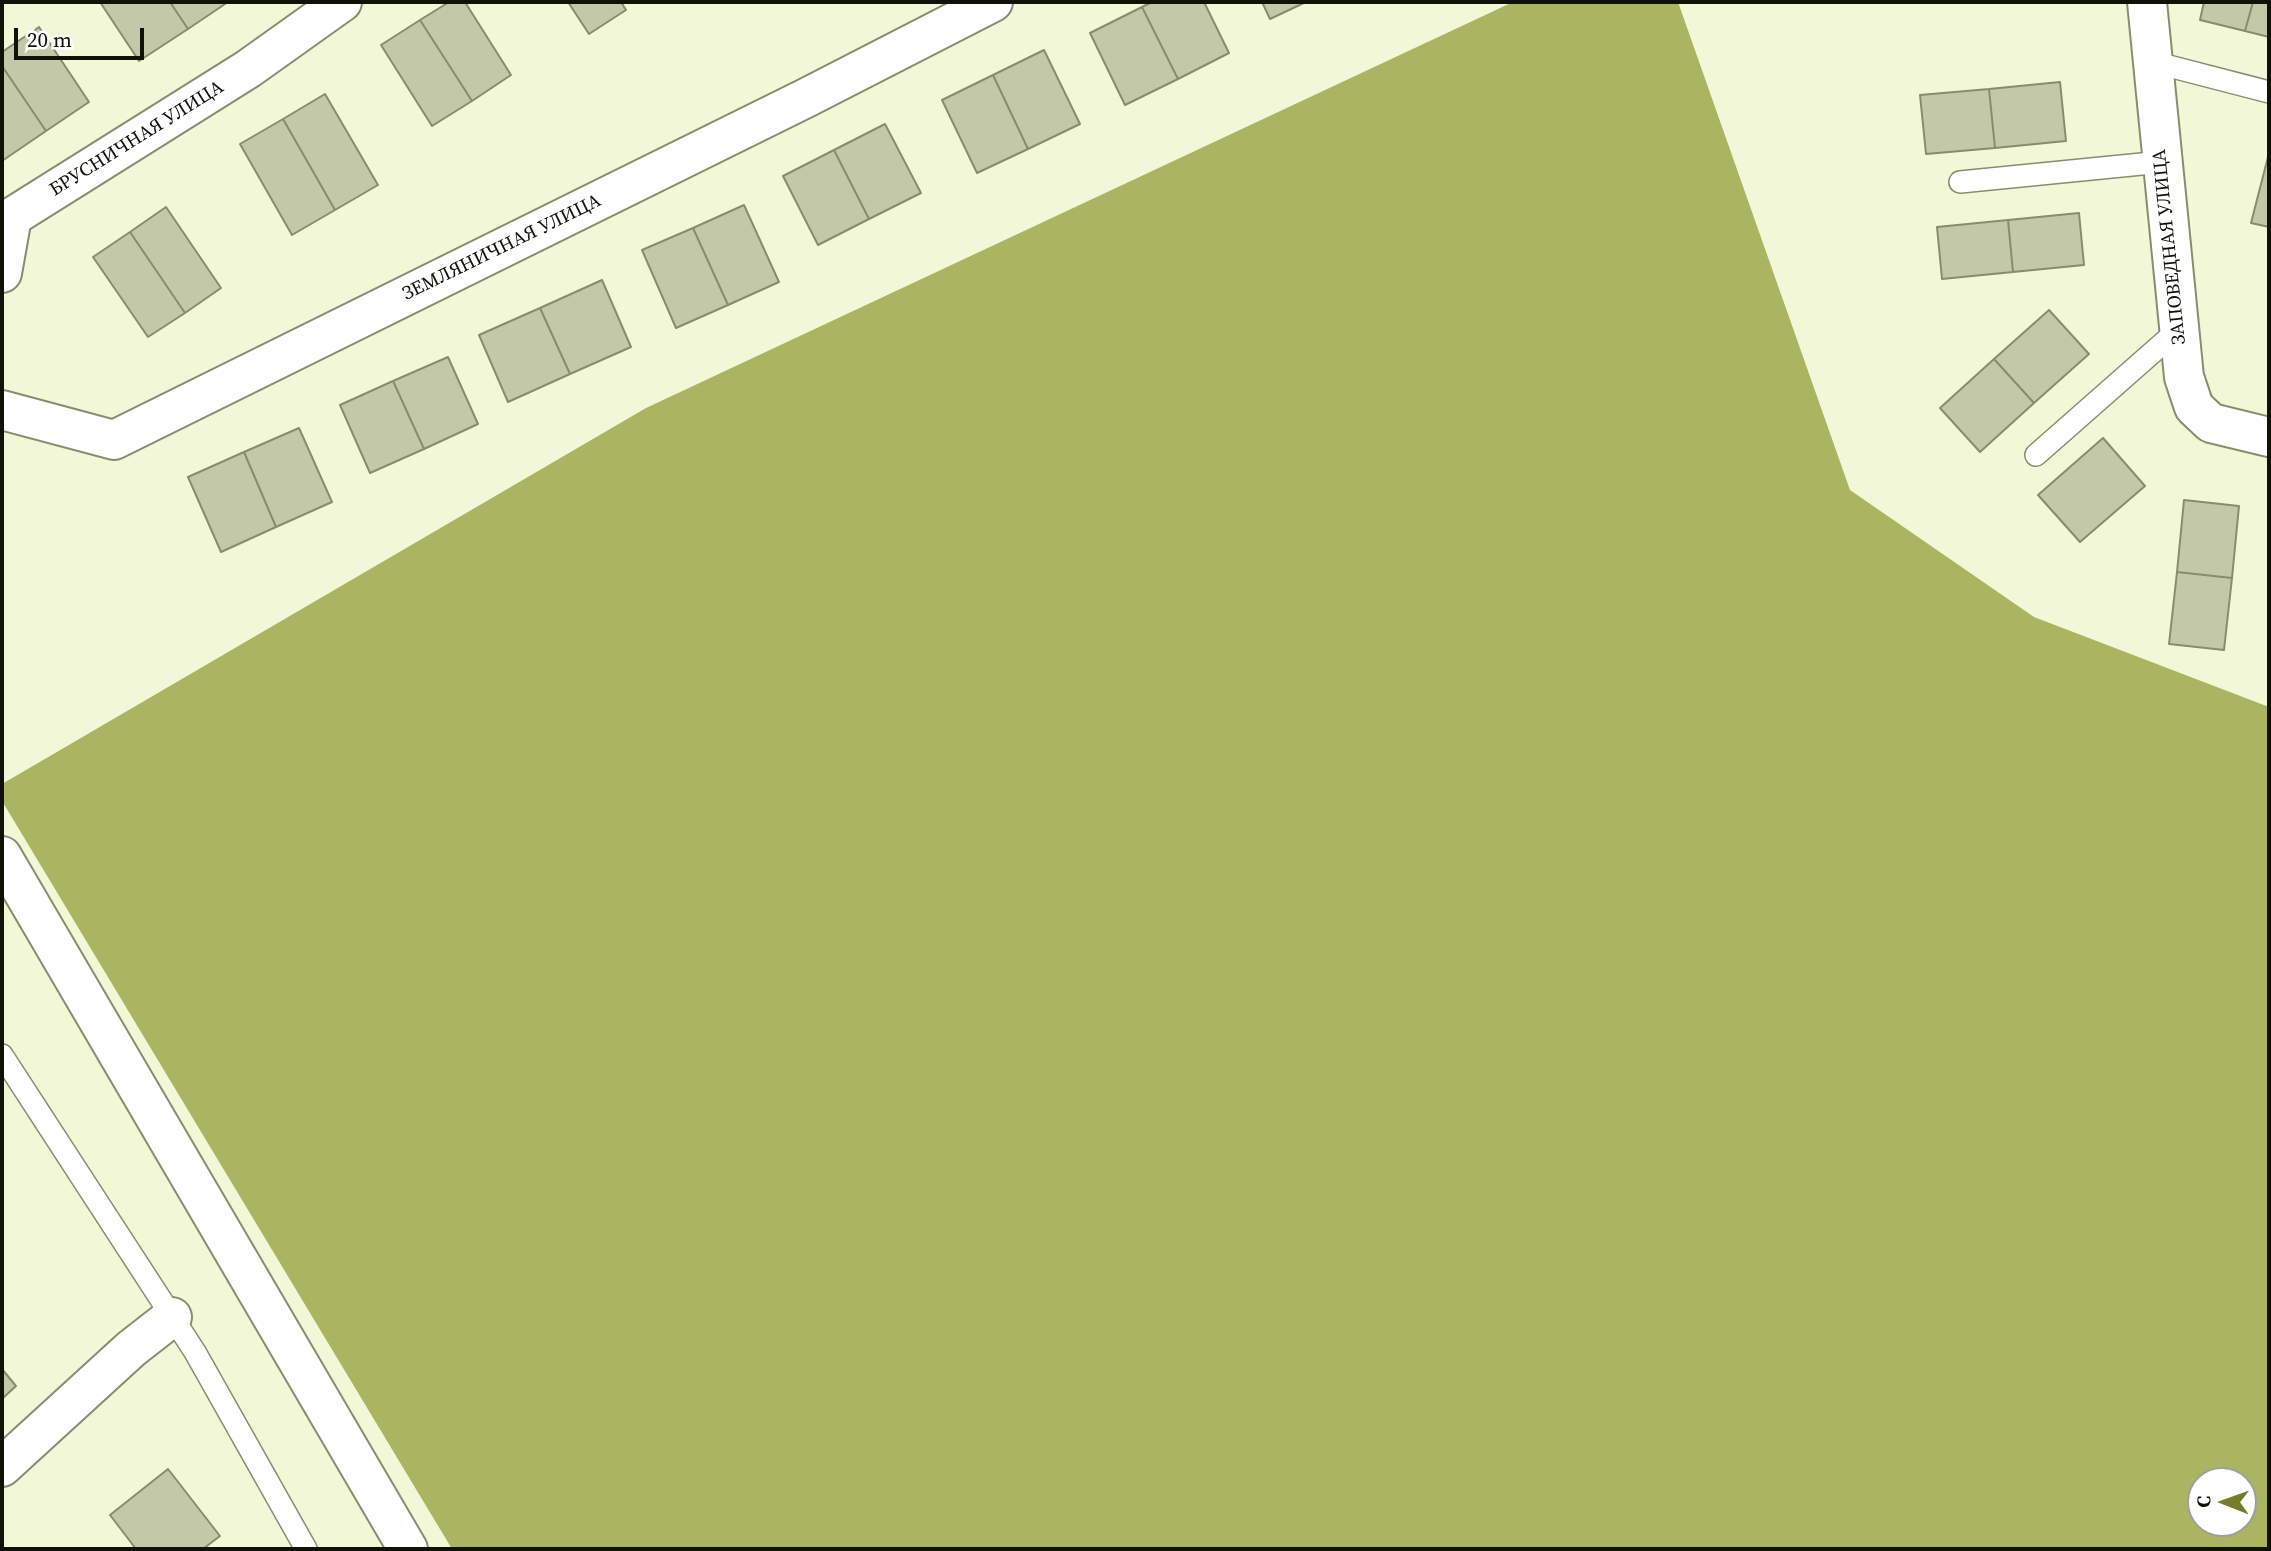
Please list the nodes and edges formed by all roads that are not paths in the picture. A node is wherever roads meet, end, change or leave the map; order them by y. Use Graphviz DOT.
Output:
graph roads {
  1 [pos="342,2"];
  2 [pos="993,2"];
  3 [pos="2147,2"];
  4 [pos="2153,62"];
  5 [pos="2269,92"];
  6 [pos="2162,162"];
  7 [pos="1960,182"];
  8 [pos="2,273"];
  9 [pos="2178,330"];
  10 [pos="2,410"];
  11 [pos="2269,437"];
  12 [pos="2036,455"];
  13 [pos="2,856"];
  14 [pos="2,1055"];
  15 [pos="172,1317"];
  16 [pos="2,1467"];
  17 [pos="306,1549"];
  18 [pos="408,1549"];
  1 -- 8 [label="street, БРУСНИЧНАЯ УЛИЦА"];
  2 -- 10 [label="street, ЗЕМЛЯНИЧНАЯ УЛИЦА"];
  3 -- 4 [label="street, ЗАПОВЕДНАЯ УЛИЦА"];
  4 -- 5 [label="lane"];
  4 -- 6 [label="street, ЗАПОВЕДНАЯ УЛИЦА"];
  6 -- 7 [label="lane"];
  6 -- 9 [label="street, ЗАПОВЕДНАЯ УЛИЦА"];
  9 -- 11 [label="street, ЗАПОВЕДНАЯ УЛИЦА"];
  9 -- 12 [label="lane"];
  13 -- 18 [label="street"];
  14 -- 15 [label="lane"];
  15 -- 16 [label="street"];
  15 -- 17 [label="lane"];
}
